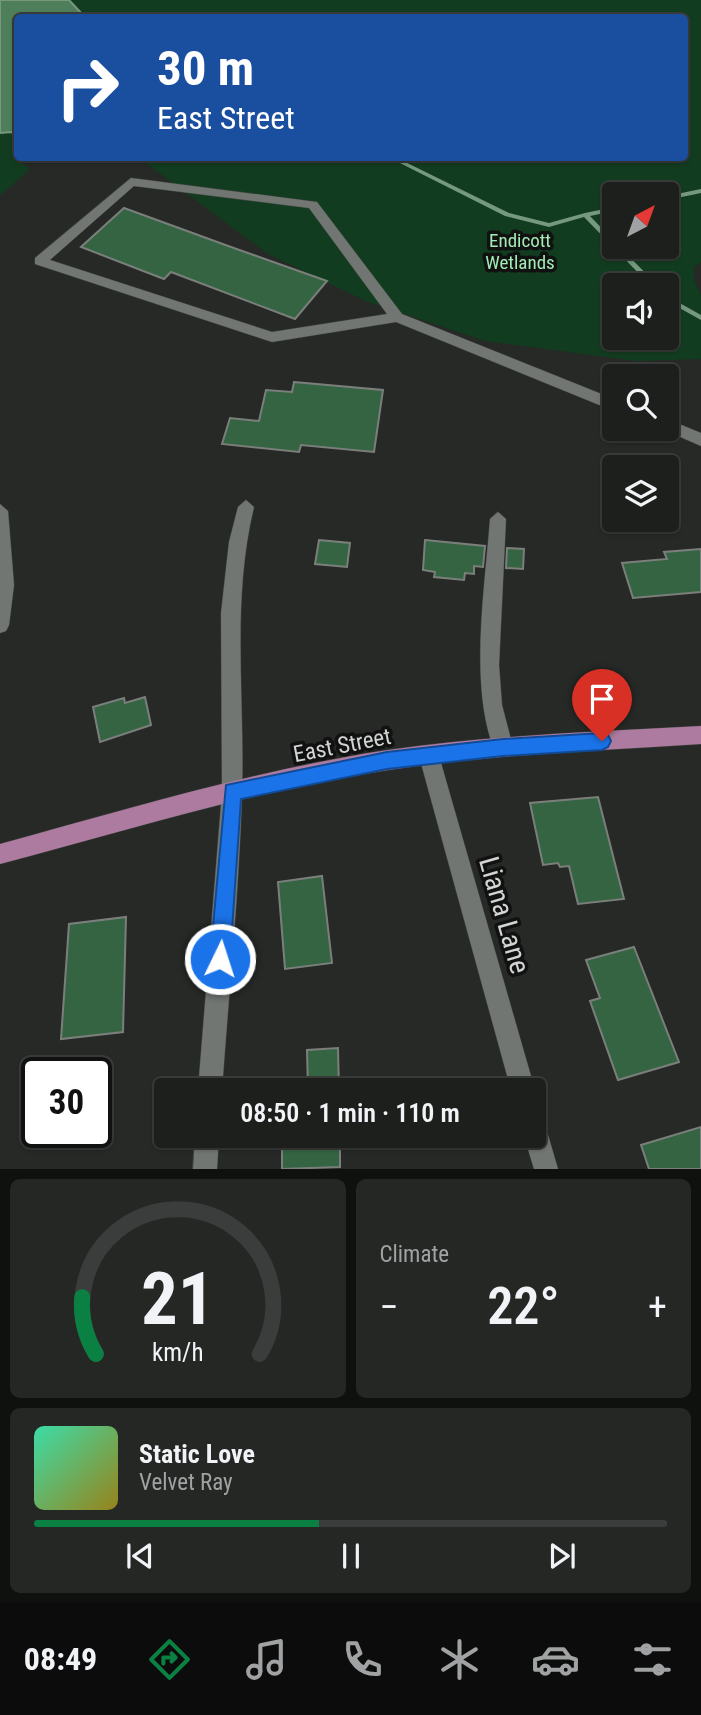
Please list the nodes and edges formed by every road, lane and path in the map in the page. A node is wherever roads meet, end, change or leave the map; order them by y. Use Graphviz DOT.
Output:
graph roads {
  1 [pos="397,317"];
  2 [pos="602,400"];
  3 [pos="679,430"];
  4 [pos="701,440"];
  5 [pos="246,507"];
  6 [pos="0,511"];
  7 [pos="498,519"];
  8 [pos="2,586"];
  9 [pos="0,625"];
  10 [pos="701,735"];
  11 [pos="503,747"];
  12 [pos="429,756"];
  13 [pos="232,792"];
  14 [pos="0,854"];
  15 [pos="211,1078"];
  16 [pos="520,1078"];
  17 [pos="206,1148"];
  18 [pos="540,1148"];
  19 [pos="205,1169"];
  20 [pos="546,1169"];
  1 -- 1 [label="street"];
  1 -- 2 [label="street"];
  3 -- 4 [label="street"];
  5 -- 13 [label="street"];
  6 -- 8 [label="street"];
  7 -- 11 [label="street"];
  8 -- 9 [label="street"];
  10 -- 11 [label="main road, East Street"];
  11 -- 12 [label="main road, East Street"];
  12 -- 13 [label="main road, East Street"];
  12 -- 16 [label="street, Liana Lane"];
  13 -- 14 [label="main road, East Street"];
  13 -- 15 [label="street"];
  17 -- 19 [label="street"];
  18 -- 20 [label="street"];
}
